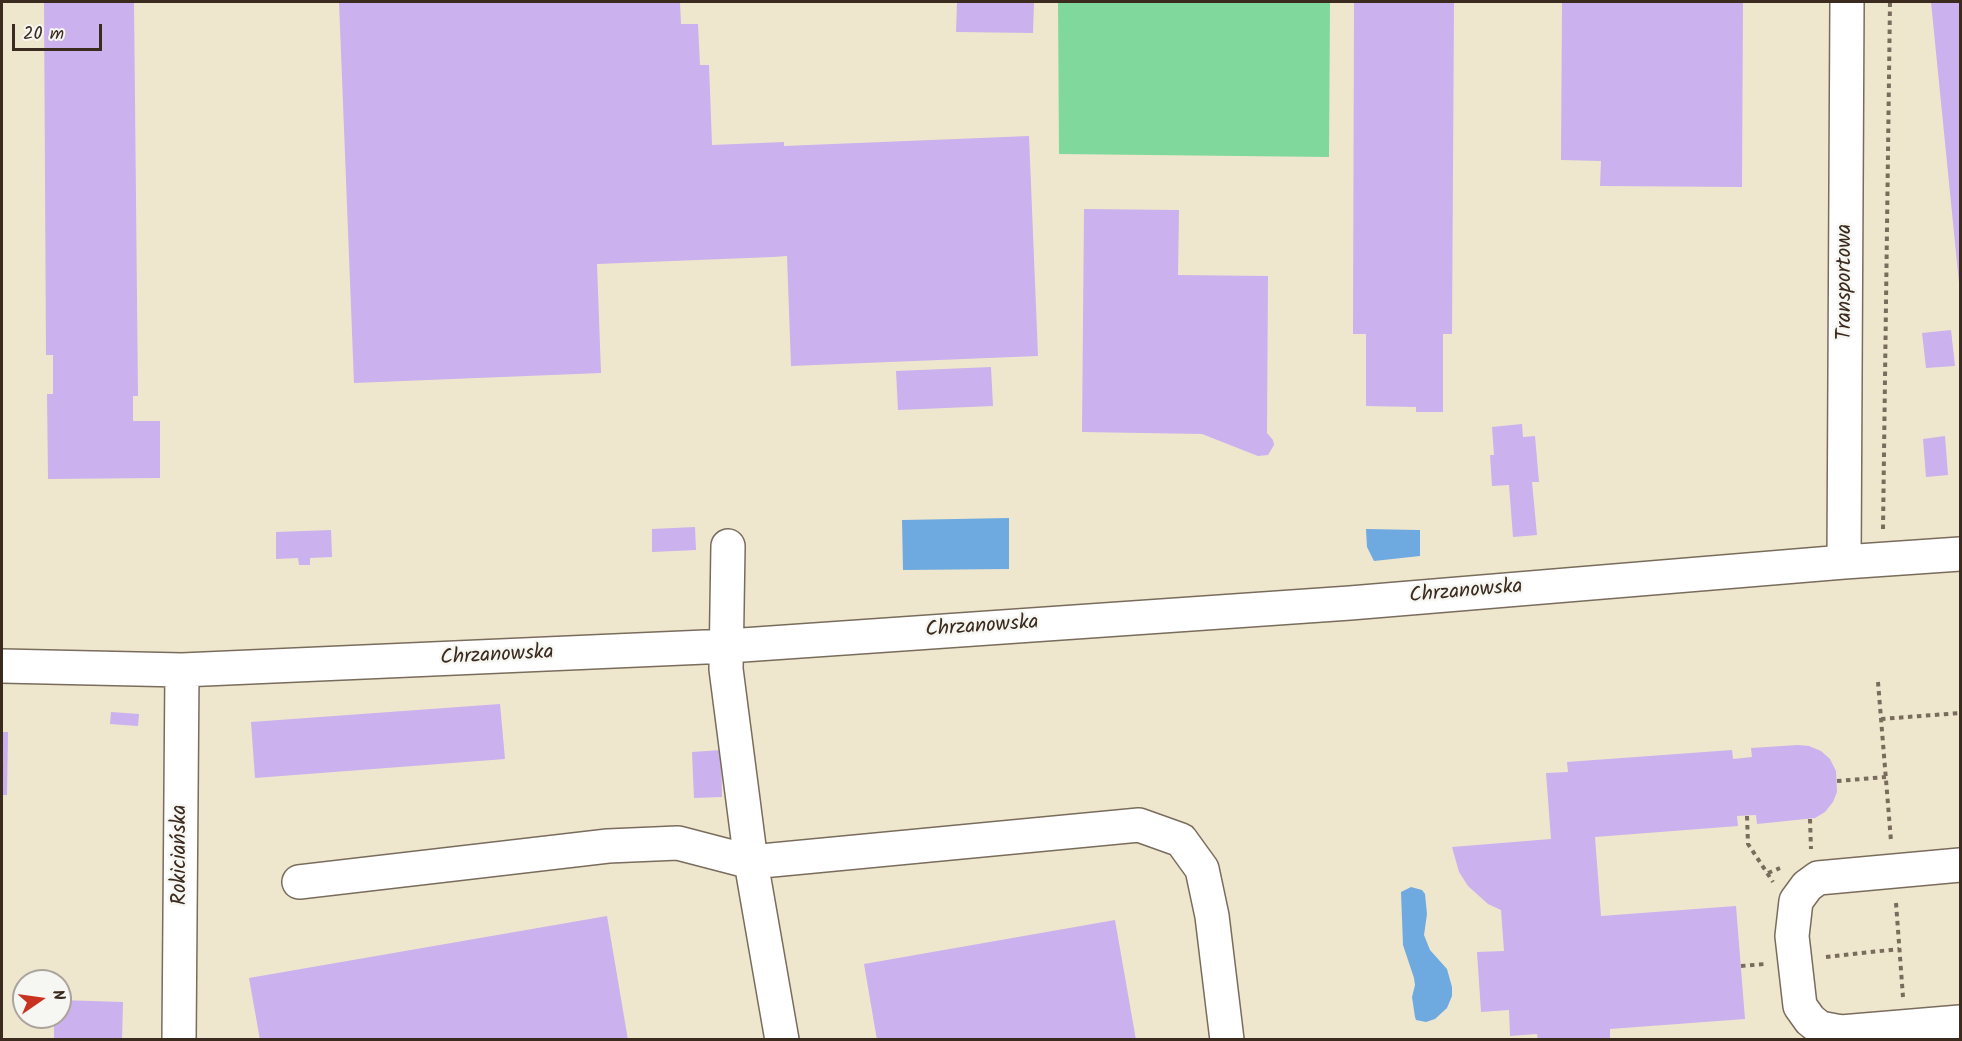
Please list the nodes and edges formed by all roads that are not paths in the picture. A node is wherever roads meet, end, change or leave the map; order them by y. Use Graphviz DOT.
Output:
graph roads {
  1 [pos="1847,2"];
  2 [pos="728,546"];
  3 [pos="1960,554"];
  4 [pos="1844,562"];
  5 [pos="728,646"];
  6 [pos="2,666"];
  7 [pos="182,670"];
  8 [pos="752,862"];
  9 [pos="1960,865"];
  10 [pos="299,882"];
  11 [pos="1960,1022"];
  12 [pos="179,1040"];
  13 [pos="782,1040"];
  14 [pos="1227,1040"];
  1 -- 4 [label="street, Transportowa"];
  2 -- 5 [label="street"];
  3 -- 4 [label="street, Chrzanowska"];
  4 -- 5 [label="street, Chrzanowska"];
  5 -- 7 [label="street, Chrzanowska"];
  5 -- 8 [label="street"];
  6 -- 7 [label="street, Chrzanowska"];
  7 -- 12 [label="street, Rokiciańska"];
  8 -- 10 [label="street"];
  8 -- 13 [label="street"];
  8 -- 14 [label="street"];
  9 -- 11 [label="street"];
}
